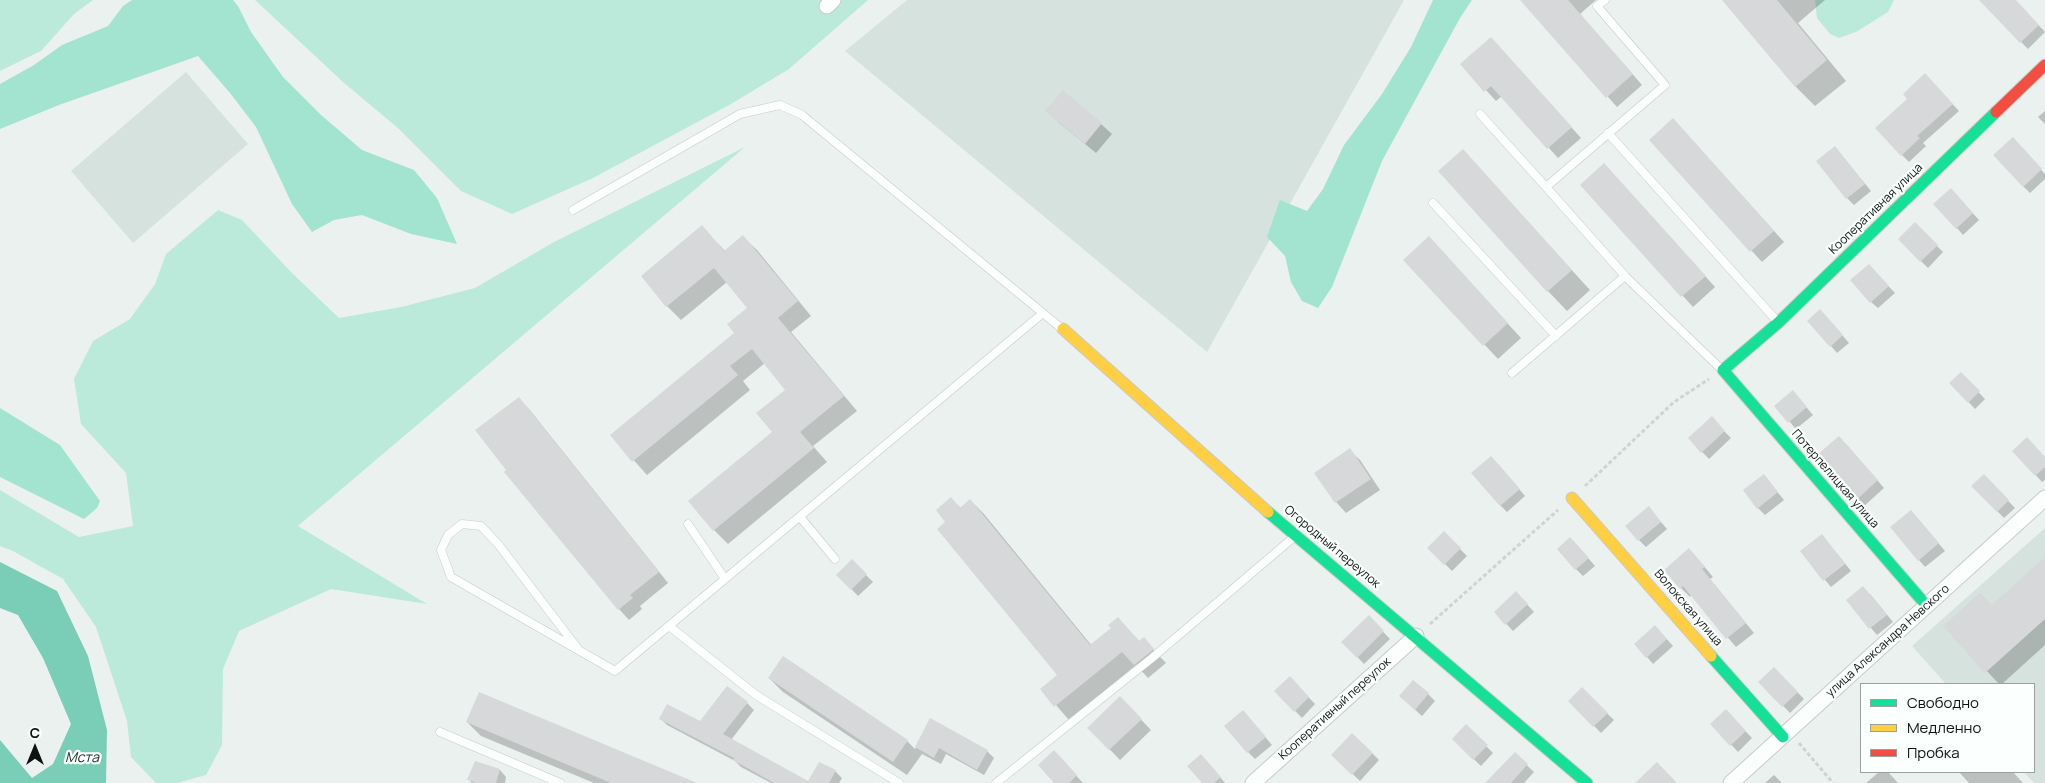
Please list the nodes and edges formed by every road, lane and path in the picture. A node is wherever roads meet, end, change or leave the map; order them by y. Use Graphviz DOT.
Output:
graph roads {
  1 [pos="1605,0"];
  2 [pos="2045,65"];
  3 [pos="1480,114"];
  4 [pos="1608,133"];
  5 [pos="1546,187"];
  6 [pos="1433,203"];
  7 [pos="573,210"];
  8 [pos="1625,276"];
  9 [pos="1043,313"];
  10 [pos="1778,323"];
  11 [pos="1062,329"];
  12 [pos="1556,336"];
  13 [pos="1723,370"];
  14 [pos="1512,373"];
  15 [pos="1572,498"];
  16 [pos="2045,498"];
  17 [pos="800,517"];
  18 [pos="688,524"];
  19 [pos="1295,536"];
  20 [pos="835,559"];
  21 [pos="724,579"];
  22 [pos="1926,605"];
  23 [pos="669,626"];
  24 [pos="1416,636"];
  25 [pos="578,649"];
  26 [pos="440,732"];
  27 [pos="1786,734"];
  28 [pos="560,783"];
  29 [pos="899,783"];
  30 [pos="996,783"];
  31 [pos="1253,783"];
  32 [pos="1587,783"];
  33 [pos="1731,783"];
  34 [pos="1833,783"];
  1 -- 4 [label="lane"];
  2 -- 10 [label="street, Кооперативная улица"];
  3 -- 5 [label="lane"];
  4 -- 5 [label="lane"];
  4 -- 10 [label="lane"];
  5 -- 8 [label="lane"];
  6 -- 12 [label="lane"];
  7 -- 9 [label="lane"];
  8 -- 12 [label="lane"];
  8 -- 13 [label="lane"];
  9 -- 11 [label="lane"];
  9 -- 17 [label="lane"];
  10 -- 13 [label="street, Кооперативная улица"];
  11 -- 19 [label="street, Огородный переулок"];
  12 -- 14 [label="lane"];
  13 -- 22 [label="street, Потерпелицкая улица"];
  15 -- 27 [label="street, Волокская улица"];
  16 -- 22 [label="street, улица Александра Невского"];
  17 -- 20 [label="lane"];
  17 -- 21 [label="lane"];
  18 -- 21 [label="lane"];
  19 -- 24 [label="street, Огородный переулок"];
  19 -- 30 [label="lane"];
  21 -- 23 [label="lane"];
  22 -- 27 [label="street, улица Александра Невского"];
  23 -- 25 [label="lane"];
  23 -- 29 [label="lane"];
  24 -- 31 [label="street, Кооперативный переулок"];
  24 -- 32 [label="street, Огородный переулок"];
  25 -- 25 [label="lane"];
  26 -- 28 [label="lane"];
  27 -- 33 [label="street, улица Александра Невского"];
  27 -- 34 [label="path"];
}
